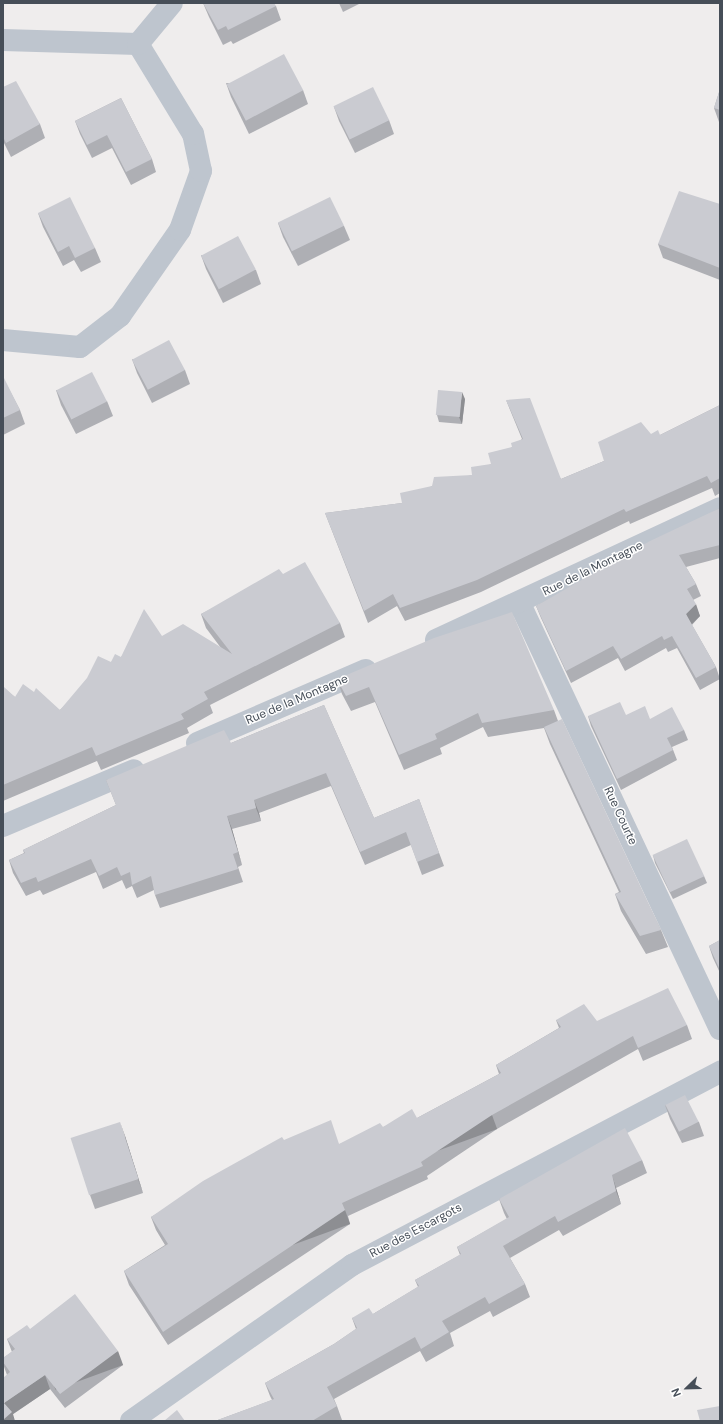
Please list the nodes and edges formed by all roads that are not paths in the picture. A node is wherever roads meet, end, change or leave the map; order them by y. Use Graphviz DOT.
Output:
graph roads {
  1 [pos="172,3"];
  2 [pos="3,40"];
  3 [pos="138,44"];
  4 [pos="3,340"];
  5 [pos="720,508"];
  6 [pos="520,604"];
  7 [pos="418,648"];
  8 [pos="389,660"];
  9 [pos="178,751"];
  10 [pos="156,760"];
  11 [pos="3,826"];
  12 [pos="720,1029"];
  13 [pos="720,1072"];
  14 [pos="131,1421"];
  1 -- 3 [label="street"];
  2 -- 3 [label="street"];
  3 -- 4 [label="street"];
  5 -- 6 [label="street, Rue de la Montagne"];
  6 -- 7 [label="street, Rue de la Montagne"];
  6 -- 12 [label="street, Rue Courte"];
  8 -- 9 [label="street, Rue de la Montagne"];
  10 -- 11 [label="street"];
  13 -- 14 [label="street, Rue des Escargots"];
}
